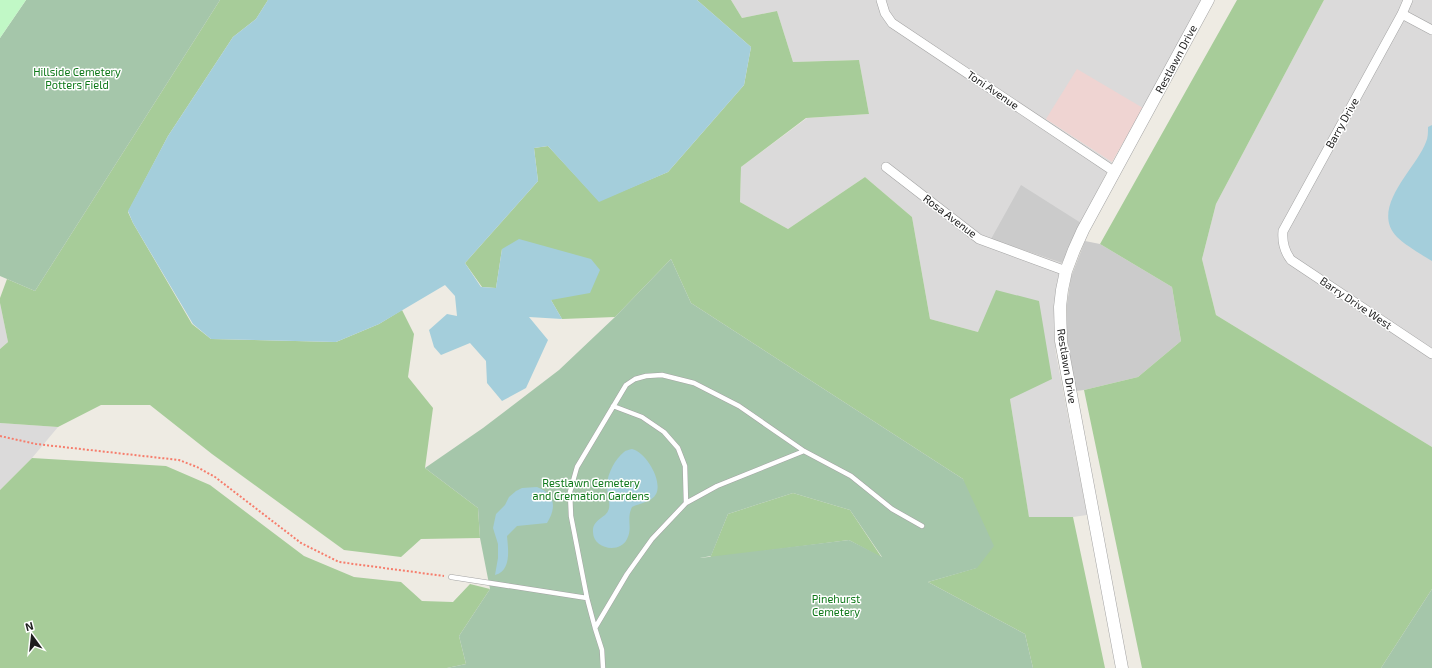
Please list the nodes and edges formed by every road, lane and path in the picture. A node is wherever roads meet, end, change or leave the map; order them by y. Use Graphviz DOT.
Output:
graph roads {
  1 [pos="881,0"];
  2 [pos="1208,0"];
  3 [pos="1408,0"];
  4 [pos="1402,14"];
  5 [pos="1432,30"];
  6 [pos="886,167"];
  7 [pos="1115,172"];
  8 [pos="1284,247"];
  9 [pos="1066,271"];
  10 [pos="1432,354"];
  11 [pos="613,406"];
  12 [pos="0,436"];
  13 [pos="804,450"];
  14 [pos="686,503"];
  15 [pos="922,526"];
  16 [pos="451,577"];
  17 [pos="586,598"];
  18 [pos="595,628"];
  19 [pos="603,668"];
  20 [pos="1122,668"];
  1 -- 7 [label="street, Toni Avenue"];
  2 -- 7 [label="street, Restlawn Drive"];
  3 -- 4 [label="street, Barry Drive"];
  4 -- 5 [label="street"];
  4 -- 8 [label="street, Barry Drive"];
  6 -- 9 [label="street, Rosa Avenue"];
  7 -- 9 [label="street, Restlawn Drive"];
  8 -- 10 [label="street, Barry Drive West"];
  9 -- 20 [label="street, Restlawn Drive"];
  11 -- 13 [label="lane"];
  11 -- 14 [label="lane"];
  11 -- 17 [label="lane"];
  12 -- 16 [label="path"];
  13 -- 14 [label="lane"];
  13 -- 15 [label="lane"];
  14 -- 18 [label="lane"];
  16 -- 17 [label="lane"];
  17 -- 18 [label="lane"];
  18 -- 19 [label="lane"];
}
